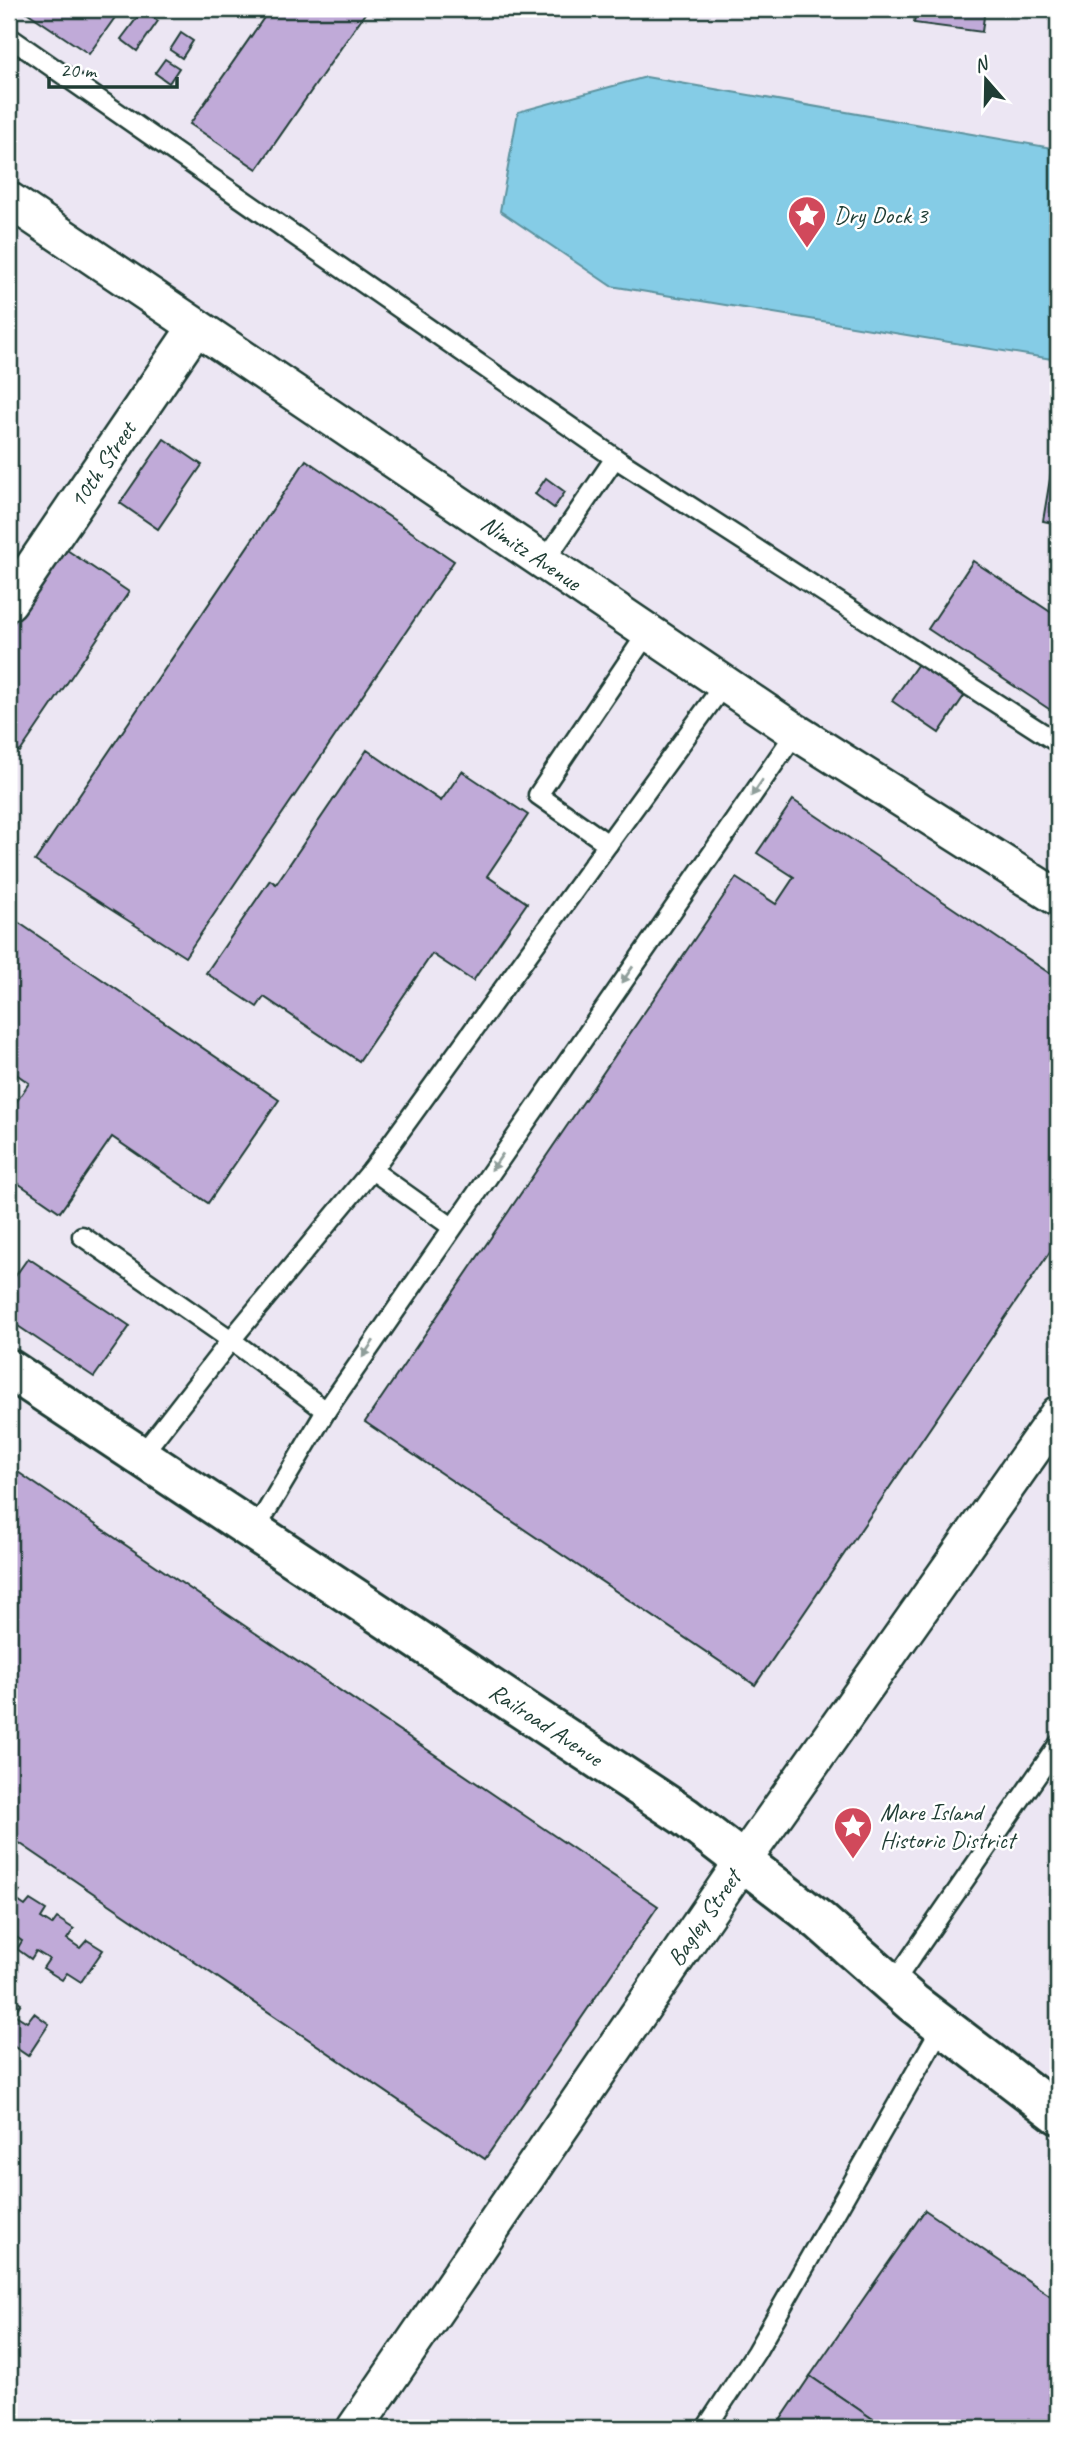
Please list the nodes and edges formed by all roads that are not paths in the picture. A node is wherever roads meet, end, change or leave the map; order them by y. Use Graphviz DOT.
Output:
graph roads {
  1 [pos="9,37"];
  2 [pos="9,200"];
  3 [pos="195,327"];
  4 [pos="615,458"];
  5 [pos="544,562"];
  6 [pos="9,602"];
  7 [pos="648,632"];
  8 [pos="725,683"];
  9 [pos="796,732"];
  10 [pos="1058,743"];
  11 [pos="608,844"];
  12 [pos="1058,898"];
  13 [pos="372,1170"];
  14 [pos="452,1227"];
  15 [pos="82,1236"];
  16 [pos="231,1340"];
  17 [pos="9,1370"];
  18 [pos="326,1411"];
  19 [pos="1058,1414"];
  20 [pos="140,1457"];
  21 [pos="254,1532"];
  22 [pos="1058,1745"];
  23 [pos="743,1861"];
  24 [pos="892,1985"];
  25 [pos="942,2026"];
  26 [pos="1058,2114"];
  27 [pos="355,2428"];
  28 [pos="706,2428"];
  1 -- 4 [label="lane"];
  2 -- 3 [label="street, Nimitz Avenue"];
  3 -- 5 [label="street, Nimitz Avenue"];
  3 -- 6 [label="street, 10th Street"];
  4 -- 5 [label="lane"];
  4 -- 10 [label="lane"];
  5 -- 7 [label="street, Nimitz Avenue"];
  7 -- 8 [label="street, Nimitz Avenue"];
  7 -- 11 [label="lane"];
  8 -- 9 [label="street, Nimitz Avenue"];
  8 -- 11 [label="lane"];
  9 -- 12 [label="street, Nimitz Avenue"];
  9 -- 14 [label="lane, one-way"];
  11 -- 13 [label="lane"];
  13 -- 14 [label="lane"];
  13 -- 16 [label="lane"];
  14 -- 18 [label="lane, one-way"];
  15 -- 16 [label="lane"];
  16 -- 18 [label="lane"];
  16 -- 20 [label="lane"];
  17 -- 20 [label="street, Railroad Avenue"];
  18 -- 21 [label="lane"];
  19 -- 23 [label="street, Bagley Street"];
  20 -- 21 [label="street, Railroad Avenue"];
  21 -- 23 [label="street, Railroad Avenue"];
  22 -- 24 [label="lane"];
  23 -- 24 [label="street, Railroad Avenue"];
  23 -- 27 [label="street, Bagley Street"];
  24 -- 25 [label="street, Railroad Avenue"];
  25 -- 26 [label="street, Railroad Avenue"];
  25 -- 28 [label="lane"];
}
